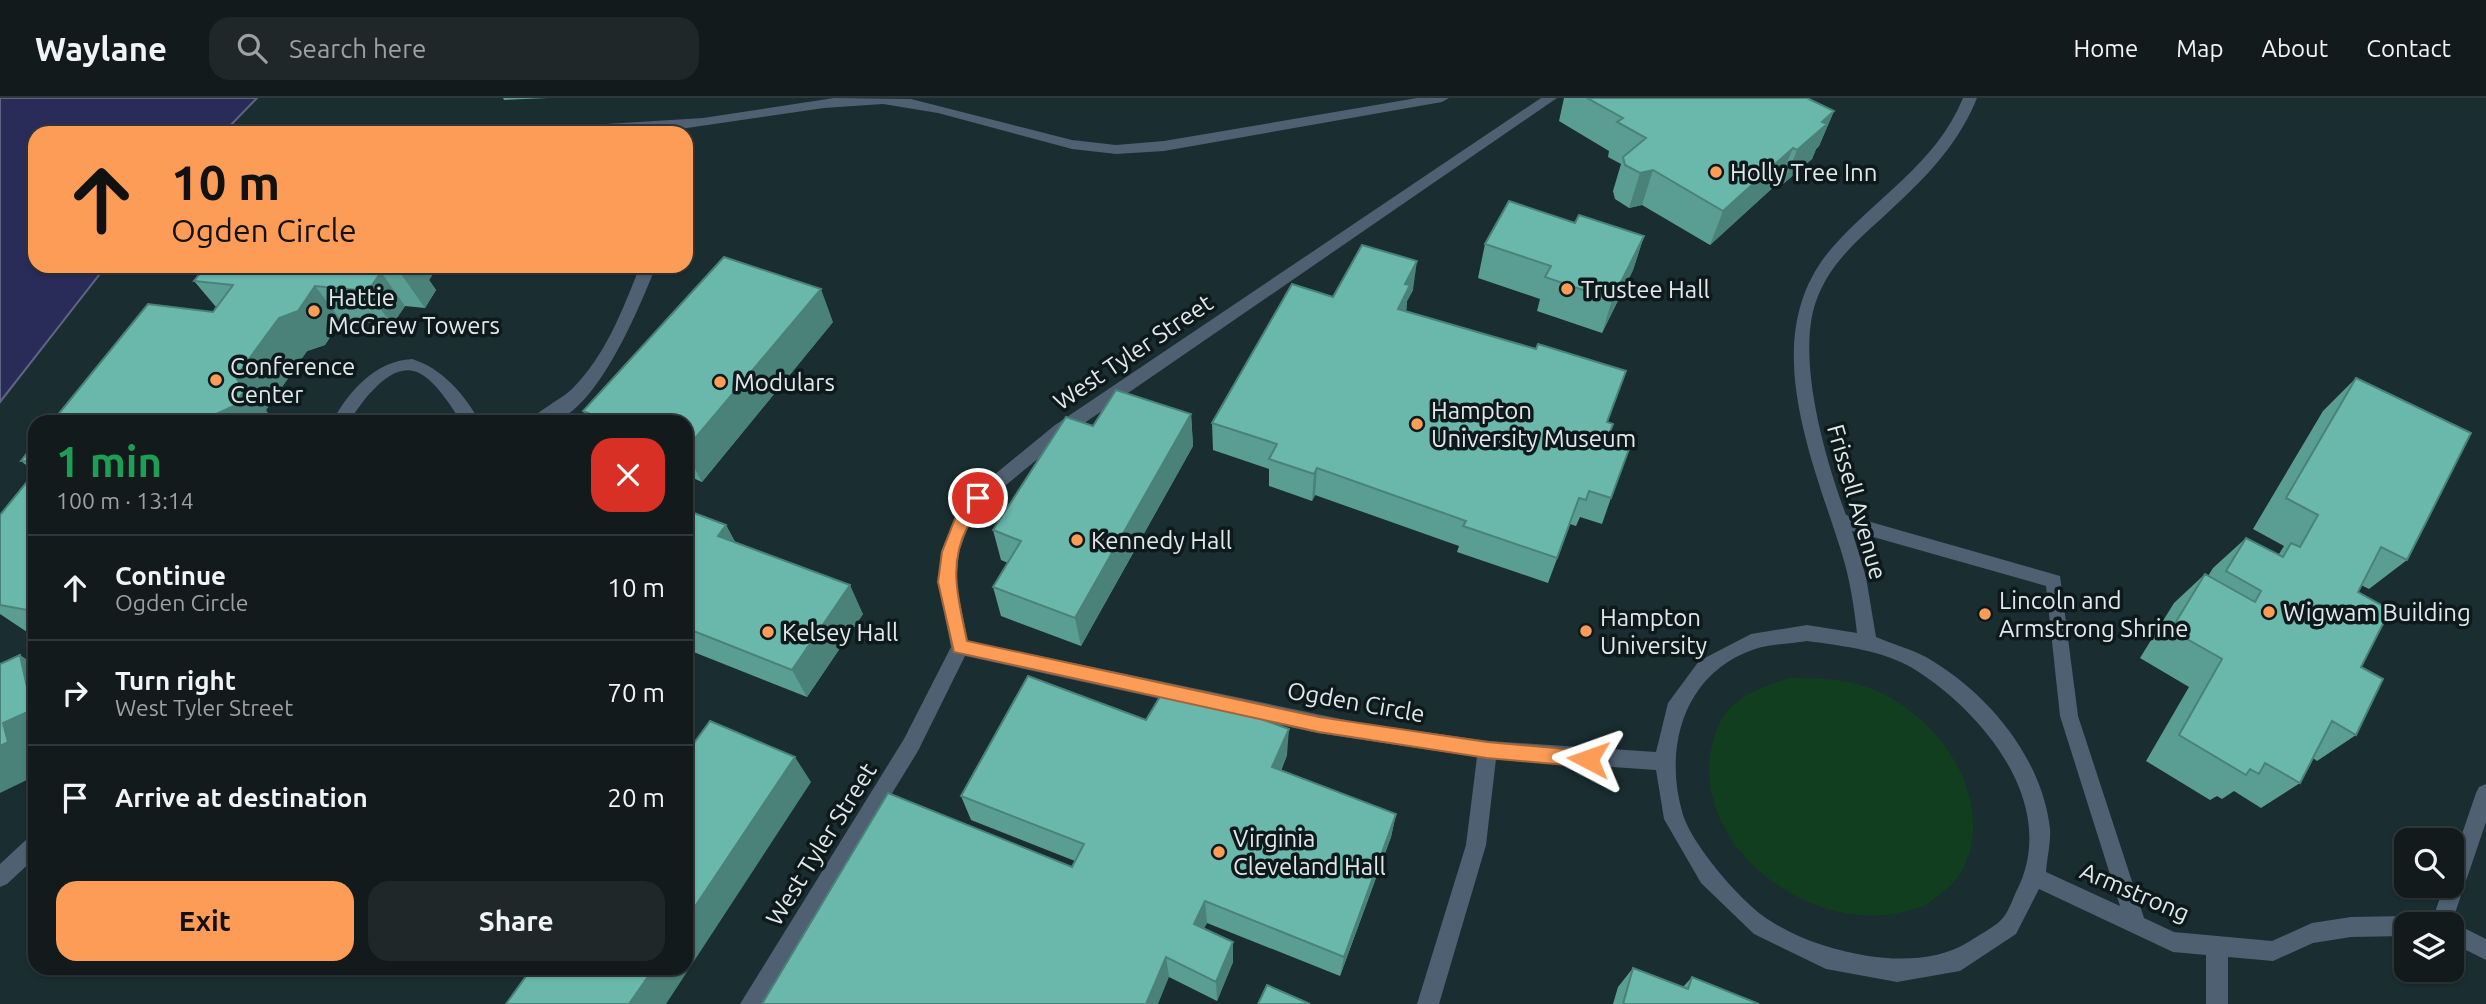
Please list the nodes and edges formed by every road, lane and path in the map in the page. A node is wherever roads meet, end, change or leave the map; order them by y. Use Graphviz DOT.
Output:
graph roads {
  1 [pos="1442,98"];
  2 [pos="1550,98"];
  3 [pos="1970,98"];
  4 [pos="691,124"];
  5 [pos="658,126"];
  6 [pos="645,273"];
  7 [pos="344,415"];
  8 [pos="466,415"];
  9 [pos="549,415"];
  10 [pos="1839,520"];
  11 [pos="1868,642"];
  12 [pos="960,647"];
  13 [pos="1487,750"];
  14 [pos="1664,761"];
  15 [pos="2486,793"];
  16 [pos="28,851"];
  17 [pos="0,877"];
  18 [pos="2035,877"];
  19 [pos="2445,912"];
  20 [pos="2137,925"];
  21 [pos="2394,926"];
  22 [pos="2464,938"];
  23 [pos="2217,946"];
  24 [pos="2486,950"];
  25 [pos="751,1004"];
  26 [pos="1428,1004"];
  27 [pos="2217,1004"];
  1 -- 4 [label="street"];
  2 -- 12 [label="street, West Tyler Street"];
  3 -- 10 [label="street, Frissell Avenue"];
  4 -- 5 [label="street"];
  6 -- 9 [label="street"];
  7 -- 8 [label="street"];
  10 -- 11 [label="street, Frissell Avenue"];
  10 -- 20 [label="street"];
  11 -- 14 [label="street"];
  11 -- 18 [label="street"];
  12 -- 13 [label="street, Ogden Circle"];
  12 -- 25 [label="street, West Tyler Street"];
  13 -- 14 [label="street, Ogden Circle"];
  13 -- 26 [label="street"];
  14 -- 18 [label="street"];
  15 -- 19 [label="street"];
  16 -- 17 [label="street"];
  18 -- 20 [label="street, Armstrong"];
  20 -- 23 [label="street, Armstrong"];
  21 -- 23 [label="street, Armstrong"];
  22 -- 24 [label="street"];
  23 -- 27 [label="street"];
}
